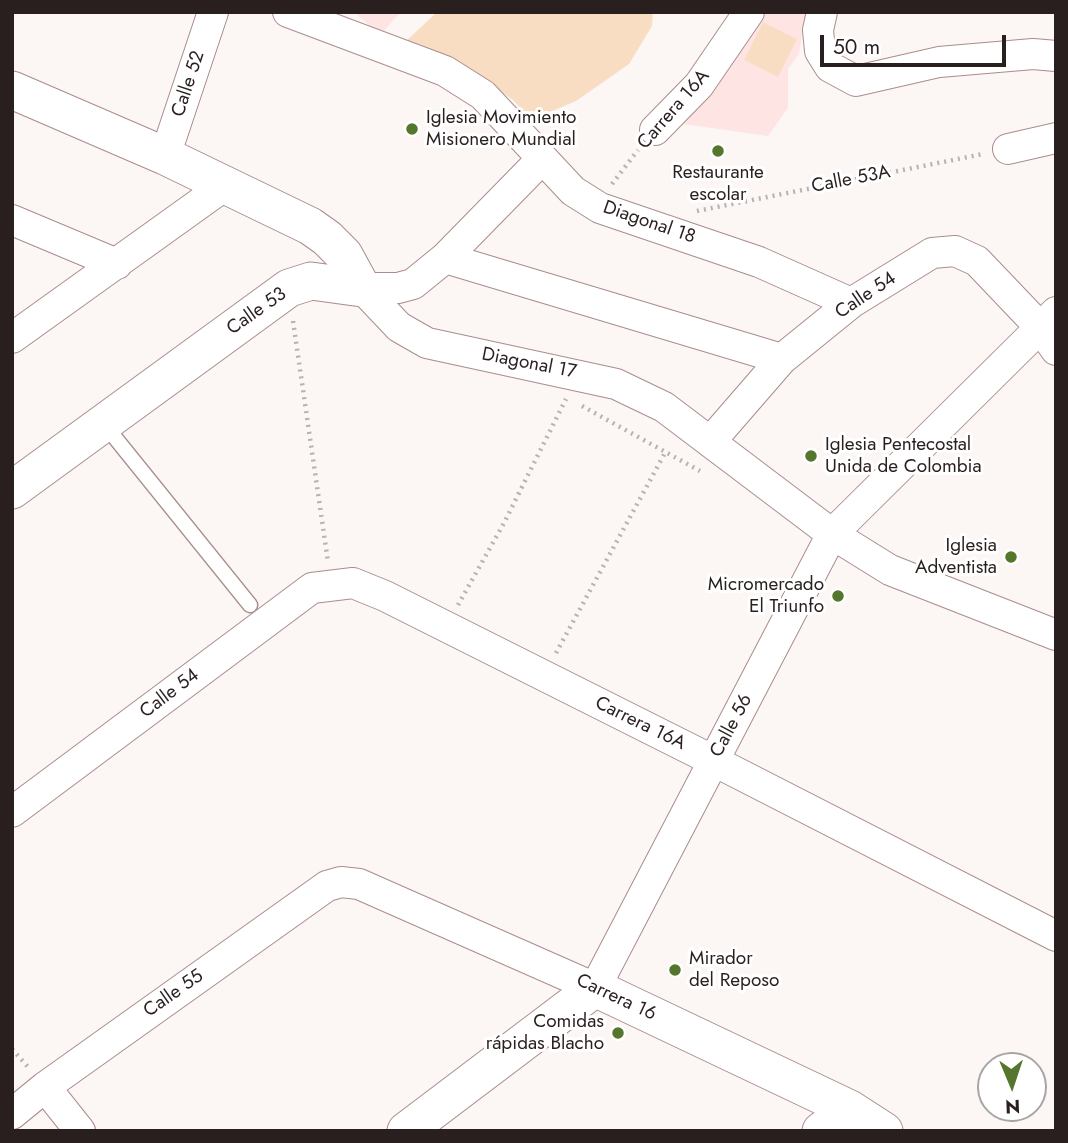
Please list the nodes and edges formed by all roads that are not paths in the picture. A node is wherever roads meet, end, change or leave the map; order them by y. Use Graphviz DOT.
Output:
graph roads {
  1 [pos="213,12"];
  2 [pos="288,12"];
  3 [pos="749,12"];
  4 [pos="822,12"];
  5 [pos="1056,56"];
  6 [pos="12,90"];
  7 [pos="655,131"];
  8 [pos="1056,138"];
  9 [pos="1008,149"];
  10 [pos="165,156"];
  11 [pos="542,159"];
  12 [pos="224,186"];
  13 [pos="12,220"];
  14 [pos="445,258"];
  15 [pos="117,264"];
  16 [pos="362,288"];
  17 [pos="851,303"];
  18 [pos="1050,329"];
  19 [pos="12,338"];
  20 [pos="782,359"];
  21 [pos="104,424"];
  22 [pos="710,442"];
  23 [pos="12,490"];
  24 [pos="832,534"];
  25 [pos="331,583"];
  26 [pos="250,605"];
  27 [pos="1056,635"];
  28 [pos="714,761"];
  29 [pos="12,812"];
  30 [pos="341,882"];
  31 [pos="1056,936"];
  32 [pos="595,988"];
  33 [pos="45,1087"];
  34 [pos="850,1109"];
  35 [pos="12,1114"];
  36 [pos="80,1131"];
  37 [pos="406,1131"];
  38 [pos="821,1131"];
  39 [pos="884,1131"];
  1 -- 10 [label="street, Calle 52"];
  2 -- 11 [label="street, Diagonal 18"];
  3 -- 7 [label="street, Carrera 16A"];
  4 -- 5 [label="street"];
  6 -- 10 [label="street, Diagonal 17"];
  8 -- 9 [label="street"];
  10 -- 12 [label="street, Diagonal 17"];
  11 -- 14 [label="street, Calle 53"];
  11 -- 17 [label="street, Diagonal 18"];
  12 -- 15 [label="street"];
  12 -- 16 [label="street, Diagonal 17"];
  13 -- 15 [label="street"];
  14 -- 16 [label="street, Calle 53"];
  14 -- 20 [label="street"];
  15 -- 19 [label="street"];
  16 -- 21 [label="street, Calle 53"];
  16 -- 22 [label="street, Diagonal 17"];
  17 -- 18 [label="street, Calle 54"];
  17 -- 20 [label="street, Calle 54"];
  18 -- 24 [label="street, Calle 56"];
  20 -- 22 [label="street, Calle 54"];
  21 -- 23 [label="street, Calle 53"];
  21 -- 26 [label="lane"];
  22 -- 24 [label="street, Diagonal 17"];
  24 -- 27 [label="street, Diagonal 17"];
  24 -- 28 [label="street, Calle 56"];
  25 -- 28 [label="street, Carrera 16A"];
  25 -- 29 [label="street, Calle 54"];
  28 -- 31 [label="street, Carrera 16A"];
  28 -- 32 [label="street, Calle 56"];
  30 -- 32 [label="street, Carrera 16"];
  30 -- 33 [label="street, Calle 55"];
  32 -- 34 [label="street, Carrera 16"];
  32 -- 37 [label="street, Calle 56"];
  33 -- 35 [label="street, Calle 55"];
  33 -- 36 [label="street"];
  34 -- 38 [label="street"];
  34 -- 39 [label="street, Carrera 16"];
}
